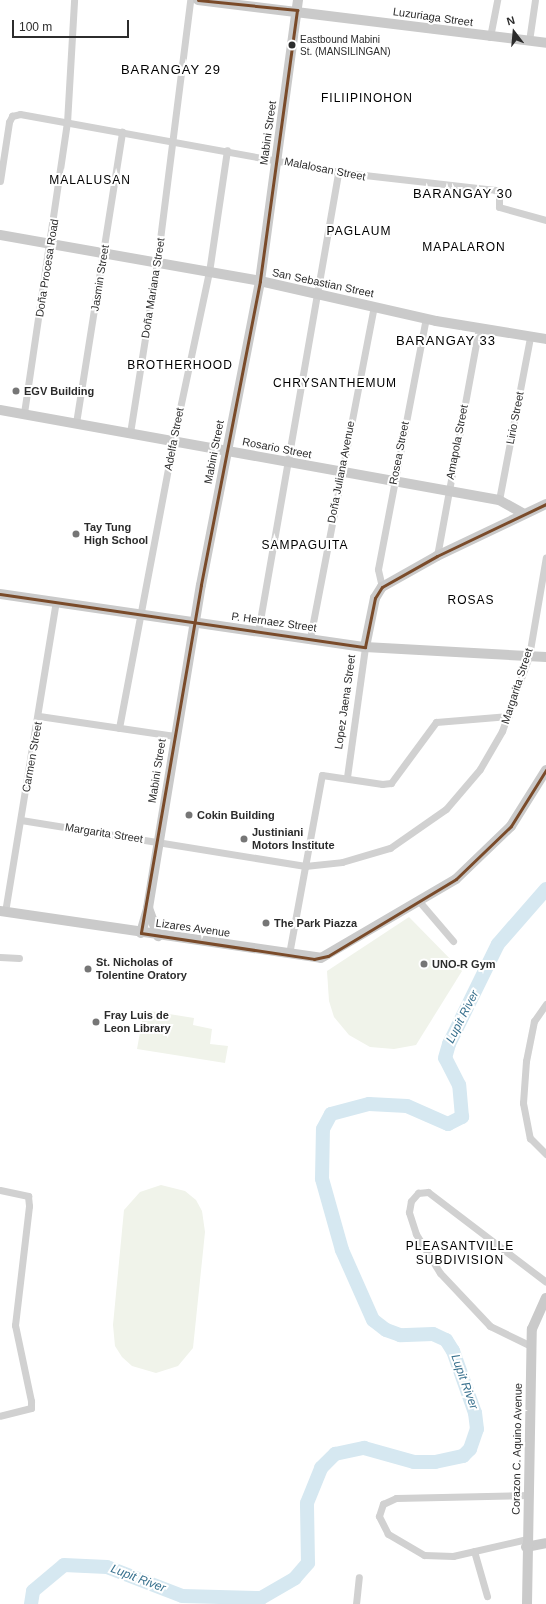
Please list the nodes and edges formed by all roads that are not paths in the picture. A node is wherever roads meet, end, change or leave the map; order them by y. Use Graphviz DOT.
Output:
graph roads {
  1 [pos="74,0"];
  2 [pos="190,0"];
  3 [pos="198,0"];
  4 [pos="497,0"];
  5 [pos="535,0"];
  6 [pos="298,5"];
  7 [pos="490,37"];
  8 [pos="529,41"];
  9 [pos="546,43"];
  10 [pos="67,123"];
  11 [pos="122,132"];
  12 [pos="174,142"];
  13 [pos="228,150"];
  14 [pos="276,159"];
  15 [pos="338,172"];
  16 [pos="0,181"];
  17 [pos="546,220"];
  18 [pos="0,234"];
  19 [pos="51,244"];
  20 [pos="104,254"];
  21 [pos="157,263"];
  22 [pos="209,272"];
  23 [pos="260,281"];
  24 [pos="318,294"];
  25 [pos="374,306"];
  26 [pos="426,318"];
  27 [pos="478,328"];
  28 [pos="530,337"];
  29 [pos="546,339"];
  30 [pos="0,410"];
  31 [pos="24,413"];
  32 [pos="76,423"];
  33 [pos="130,433"];
  34 [pos="173,441"];
  35 [pos="227,450"];
  36 [pos="289,462"];
  37 [pos="340,473"];
  38 [pos="394,481"];
  39 [pos="448,490"];
  40 [pos="499,500"];
  41 [pos="546,504"];
  42 [pos="522,514"];
  43 [pos="437,556"];
  44 [pos="546,557"];
  45 [pos="382,587"];
  46 [pos="0,594"];
  47 [pos="56,601"];
  48 [pos="141,615"];
  49 [pos="194,623"];
  50 [pos="258,632"];
  51 [pos="310,638"];
  52 [pos="365,647"];
  53 [pos="529,656"];
  54 [pos="546,657"];
  55 [pos="39,716"];
  56 [pos="510,716"];
  57 [pos="119,728"];
  58 [pos="175,736"];
  59 [pos="546,770"];
  60 [pos="347,777"];
  61 [pos="21,820"];
  62 [pos="158,842"];
  63 [pos="305,866"];
  64 [pos="418,900"];
  65 [pos="148,908"];
  66 [pos="3,911"];
  67 [pos="141,933"];
  68 [pos="158,936"];
  69 [pos="454,941"];
  70 [pos="288,954"];
  71 [pos="0,958"];
  72 [pos="19,958"];
  73 [pos="546,1004"];
  74 [pos="546,1154"];
  75 [pos="0,1190"];
  76 [pos="546,1282"];
  77 [pos="546,1298"];
  78 [pos="531,1346"];
  79 [pos="0,1416"];
  80 [pos="528,1495"];
  81 [pos="526,1543"];
  82 [pos="546,1543"];
  83 [pos="474,1551"];
  84 [pos="359,1576"];
  85 [pos="487,1596"];
  86 [pos="356,1604"];
  87 [pos="526,1604"];
  1 -- 10 [label="street, Doña Procesa Road"];
  2 -- 12 [label="street, Doña Mariana Street"];
  3 -- 6 [label="street, Luzuriaga Street"];
  4 -- 7 [label="street"];
  5 -- 8 [label="street"];
  6 -- 7 [label="street, Luzuriaga Street"];
  6 -- 14 [label="street, Mabini Street"];
  7 -- 8 [label="street, Luzuriaga Street"];
  8 -- 9 [label="street, Luzuriaga Street"];
  10 -- 11 [label="street, Malalosan Street"];
  10 -- 16 [label="street, Malalosan Street"];
  10 -- 19 [label="street, Doña Procesa Road"];
  11 -- 12 [label="street, Malalosan Street"];
  11 -- 20 [label="street, Jasmin Street"];
  12 -- 13 [label="street, Malalosan Street"];
  12 -- 21 [label="street, Doña Mariana Street"];
  13 -- 14 [label="street, Malalosan Street"];
  13 -- 22 [label="street, Adelfa Street"];
  14 -- 15 [label="street, Malalosan Street"];
  14 -- 23 [label="street, Mabini Street"];
  15 -- 17 [label="street, Malalosan Street"];
  15 -- 24 [label="street"];
  18 -- 19 [label="street, San Sebastian Street"];
  19 -- 20 [label="street, San Sebastian Street"];
  19 -- 31 [label="street, Doña Procesa Road"];
  20 -- 21 [label="street, San Sebastian Street"];
  20 -- 32 [label="street, Jasmin Street"];
  21 -- 22 [label="street, San Sebastian Street"];
  21 -- 33 [label="street, Doña Mariana Street"];
  22 -- 23 [label="street, San Sebastian Street"];
  22 -- 34 [label="street, Adelfa Street"];
  23 -- 24 [label="street, San Sebastian Street"];
  23 -- 35 [label="street, Mabini Street"];
  24 -- 25 [label="street, San Sebastian Street"];
  24 -- 36 [label="street"];
  25 -- 26 [label="street, San Sebastian Street"];
  25 -- 37 [label="street, Doña Juliana Avenue"];
  26 -- 27 [label="street, San Sebastian Street"];
  26 -- 38 [label="street, Rosea Street"];
  27 -- 28 [label="street, San Sebastian Street"];
  27 -- 39 [label="street, Amapola Street"];
  28 -- 29 [label="street, San Sebastian Street"];
  28 -- 40 [label="street, Lirio Street"];
  30 -- 31 [label="street, Rosario Street"];
  31 -- 32 [label="street, Rosario Street"];
  32 -- 33 [label="street, Rosario Street"];
  33 -- 34 [label="street, Rosario Street"];
  34 -- 35 [label="street, Rosario Street"];
  34 -- 48 [label="street, Adelfa Street"];
  35 -- 36 [label="street, Rosario Street"];
  35 -- 49 [label="street, Mabini Street"];
  36 -- 37 [label="street, Rosario Street"];
  36 -- 50 [label="street"];
  37 -- 38 [label="street, Rosario Street"];
  37 -- 51 [label="street, Doña Juliana Avenue"];
  38 -- 39 [label="street, Rosario Street"];
  38 -- 45 [label="street, Rosea Street"];
  39 -- 40 [label="street, Rosario Street"];
  39 -- 43 [label="street, Amapola Street"];
  40 -- 42 [label="street, Rosario Street"];
  41 -- 42 [label="street"];
  42 -- 43 [label="street"];
  43 -- 45 [label="street"];
  44 -- 53 [label="street, Margarita Street"];
  45 -- 52 [label="street, Lopez Jaena Street"];
  46 -- 47 [label="street, P. Hernaez Street"];
  47 -- 48 [label="street, P. Hernaez Street"];
  47 -- 55 [label="street, Carmen Street"];
  48 -- 49 [label="street, P. Hernaez Street"];
  48 -- 57 [label="street, Adelfa Street"];
  49 -- 50 [label="street, P. Hernaez Street"];
  49 -- 58 [label="street, Mabini Street"];
  50 -- 51 [label="street, P. Hernaez Street"];
  51 -- 52 [label="street, P. Hernaez Street"];
  52 -- 53 [label="street, P. Hernaez Street"];
  52 -- 60 [label="street, Lopez Jaena Street"];
  53 -- 54 [label="street, P. Hernaez Street"];
  53 -- 56 [label="street, Margarita Street"];
  55 -- 57 [label="street"];
  55 -- 61 [label="street, Carmen Street"];
  56 -- 60 [label="street"];
  56 -- 63 [label="street, Margarita Street"];
  57 -- 58 [label="street"];
  58 -- 62 [label="street, Mabini Street"];
  59 -- 64 [label="street"];
  60 -- 63 [label="street"];
  61 -- 62 [label="street, Margarita Street"];
  61 -- 66 [label="street, Carmen Street"];
  62 -- 63 [label="street, Margarita Street"];
  62 -- 65 [label="street, Mabini Street"];
  63 -- 70 [label="street"];
  64 -- 69 [label="street"];
  64 -- 70 [label="street, Lizares Avenue"];
  65 -- 67 [label="street, Mabini Street"];
  65 -- 68 [label="street, Mabini Street"];
  66 -- 67 [label="street, Lizares Avenue"];
  67 -- 68 [label="street, Lizares Avenue"];
  68 -- 70 [label="street, Lizares Avenue"];
  71 -- 72 [label="street"];
  73 -- 74 [label="street"];
  75 -- 79 [label="street"];
  76 -- 78 [label="street"];
  77 -- 78 [label="street, Corazon C. Aquino Avenue"];
  78 -- 80 [label="street, Corazon C. Aquino Avenue"];
  80 -- 81 [label="street, Corazon C. Aquino Avenue"];
  80 -- 83 [label="street"];
  81 -- 82 [label="street"];
  81 -- 83 [label="street"];
  81 -- 87 [label="street, Corazon C. Aquino Avenue"];
  83 -- 85 [label="street"];
  84 -- 86 [label="street"];
}
